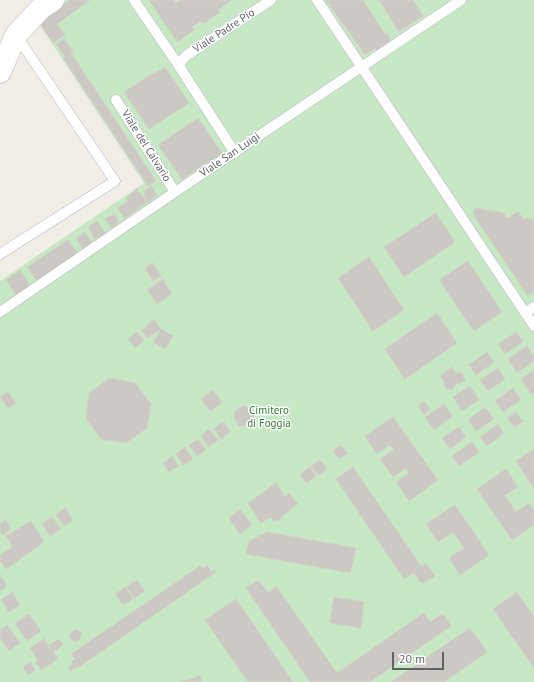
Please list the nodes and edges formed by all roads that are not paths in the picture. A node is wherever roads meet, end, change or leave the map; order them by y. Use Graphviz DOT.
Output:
graph roads {
  1 [pos="53,0"];
  2 [pos="134,0"];
  3 [pos="272,0"];
  4 [pos="317,0"];
  5 [pos="461,0"];
  6 [pos="16,35"];
  7 [pos="179,66"];
  8 [pos="362,66"];
  9 [pos="0,72"];
  10 [pos="116,100"];
  11 [pos="234,153"];
  12 [pos="175,192"];
  13 [pos="0,254"];
  14 [pos="534,307"];
  15 [pos="0,312"];
  16 [pos="525,313"];
  17 [pos="534,326"];
  1 -- 6 [label="street"];
  2 -- 7 [label="lane"];
  3 -- 7 [label="lane, Viale Padre Pio"];
  4 -- 8 [label="lane"];
  5 -- 8 [label="lane, Viale San Luigi"];
  6 -- 9 [label="street"];
  6 -- 13 [label="lane"];
  7 -- 11 [label="lane"];
  8 -- 11 [label="lane, Viale San Luigi"];
  8 -- 16 [label="lane"];
  10 -- 12 [label="lane, Viale del Calvario"];
  11 -- 12 [label="lane, Viale San Luigi"];
  12 -- 15 [label="lane, Viale San Luigi"];
  14 -- 16 [label="lane"];
  16 -- 17 [label="lane"];
}
